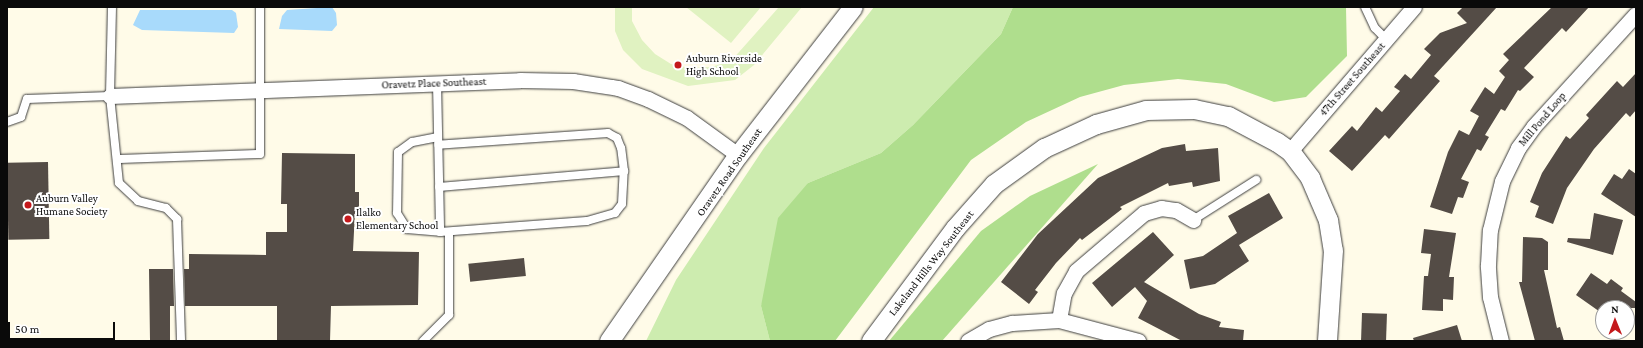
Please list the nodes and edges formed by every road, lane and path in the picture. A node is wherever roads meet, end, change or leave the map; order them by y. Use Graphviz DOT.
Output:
graph roads {
  1 [pos="112,7"];
  2 [pos="260,7"];
  3 [pos="853,7"];
  4 [pos="1365,7"];
  5 [pos="1414,7"];
  6 [pos="1636,14"];
  7 [pos="1386,39"];
  8 [pos="437,83"];
  9 [pos="260,90"];
  10 [pos="110,96"];
  11 [pos="7,122"];
  12 [pos="438,141"];
  13 [pos="1290,151"];
  14 [pos="738,155"];
  15 [pos="117,159"];
  16 [pos="624,171"];
  17 [pos="1256,180"];
  18 [pos="439,187"];
  19 [pos="1192,220"];
  20 [pos="440,232"];
  21 [pos="449,232"];
  22 [pos="1059,320"];
  23 [pos="181,341"];
  24 [pos="423,341"];
  25 [pos="609,341"];
  26 [pos="871,341"];
  27 [pos="968,341"];
  28 [pos="1138,341"];
  29 [pos="1327,341"];
  30 [pos="1501,341"];
  1 -- 10 [label="lane"];
  2 -- 9 [label="lane"];
  3 -- 14 [label="street, Oravetz Road Southeast"];
  4 -- 7 [label="lane"];
  5 -- 7 [label="street, 47th Street Southeast"];
  6 -- 30 [label="street, Mill Pond Loop"];
  7 -- 13 [label="street, 47th Street Southeast"];
  8 -- 9 [label="street, Oravetz Place Southeast"];
  8 -- 12 [label="lane"];
  8 -- 14 [label="street, Oravetz Place Southeast"];
  9 -- 10 [label="street, Oravetz Place Southeast"];
  9 -- 15 [label="lane"];
  10 -- 11 [label="lane"];
  10 -- 15 [label="lane"];
  12 -- 16 [label="lane"];
  12 -- 18 [label="lane"];
  12 -- 20 [label="lane"];
  13 -- 26 [label="street, Lakeland Hills Way Southeast"];
  13 -- 29 [label="street, Lakeland Hills Way Southeast"];
  14 -- 25 [label="street, Oravetz Road Southeast"];
  15 -- 23 [label="lane"];
  16 -- 18 [label="lane"];
  16 -- 21 [label="lane"];
  17 -- 19 [label="lane"];
  18 -- 20 [label="lane"];
  19 -- 22 [label="street"];
  20 -- 21 [label="lane"];
  21 -- 24 [label="lane"];
  22 -- 27 [label="street"];
  22 -- 28 [label="street"];
}
